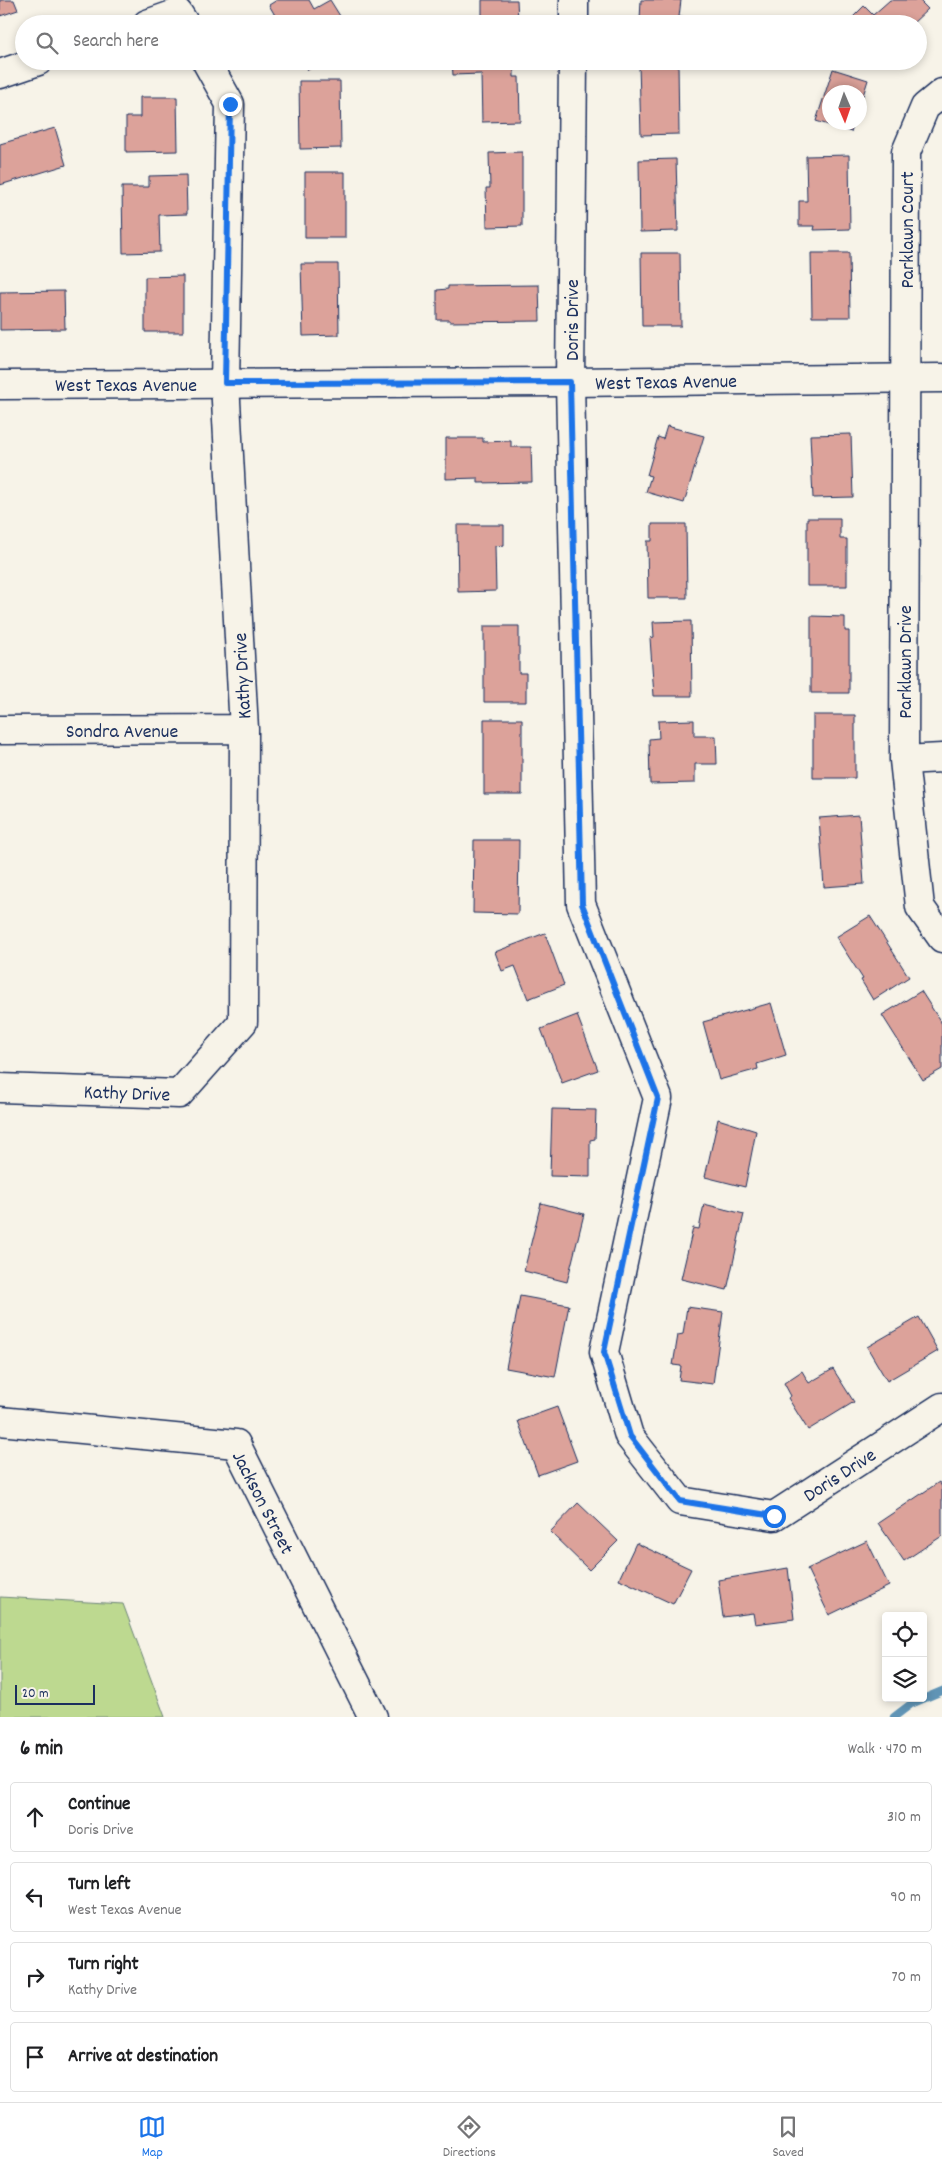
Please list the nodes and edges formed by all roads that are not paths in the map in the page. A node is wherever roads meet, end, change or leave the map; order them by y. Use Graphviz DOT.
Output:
graph roads {
  1 [pos="574,0"];
  2 [pos="574,15"];
  3 [pos="15,69"];
  4 [pos="211,70"];
  5 [pos="573,70"];
  6 [pos="0,74"];
  7 [pos="942,93"];
  8 [pos="905,378"];
  9 [pos="942,378"];
  10 [pos="570,382"];
  11 [pos="225,383"];
  12 [pos="0,385"];
  13 [pos="244,729"];
  14 [pos="0,730"];
  15 [pos="942,758"];
  16 [pos="904,760"];
  17 [pos="942,938"];
  18 [pos="0,1088"];
  19 [pos="942,1407"];
  20 [pos="0,1421"];
  21 [pos="373,1717"];
  1 -- 2 [label="street"];
  3 -- 6 [label="street"];
  4 -- 11 [label="street, Kathy Drive"];
  5 -- 10 [label="street, Doris Drive"];
  7 -- 8 [label="street, Parklawn Court"];
  8 -- 9 [label="street, West Texas Avenue"];
  8 -- 10 [label="street, West Texas Avenue"];
  8 -- 16 [label="street, Parklawn Drive"];
  10 -- 11 [label="street, West Texas Avenue"];
  10 -- 19 [label="street, Doris Drive"];
  11 -- 12 [label="street, West Texas Avenue"];
  11 -- 13 [label="street, Kathy Drive"];
  13 -- 14 [label="street, Sondra Avenue"];
  13 -- 18 [label="street, Kathy Drive"];
  15 -- 16 [label="street"];
  16 -- 17 [label="street, Parklawn Drive"];
  20 -- 21 [label="street, Jackson Street"];
}
